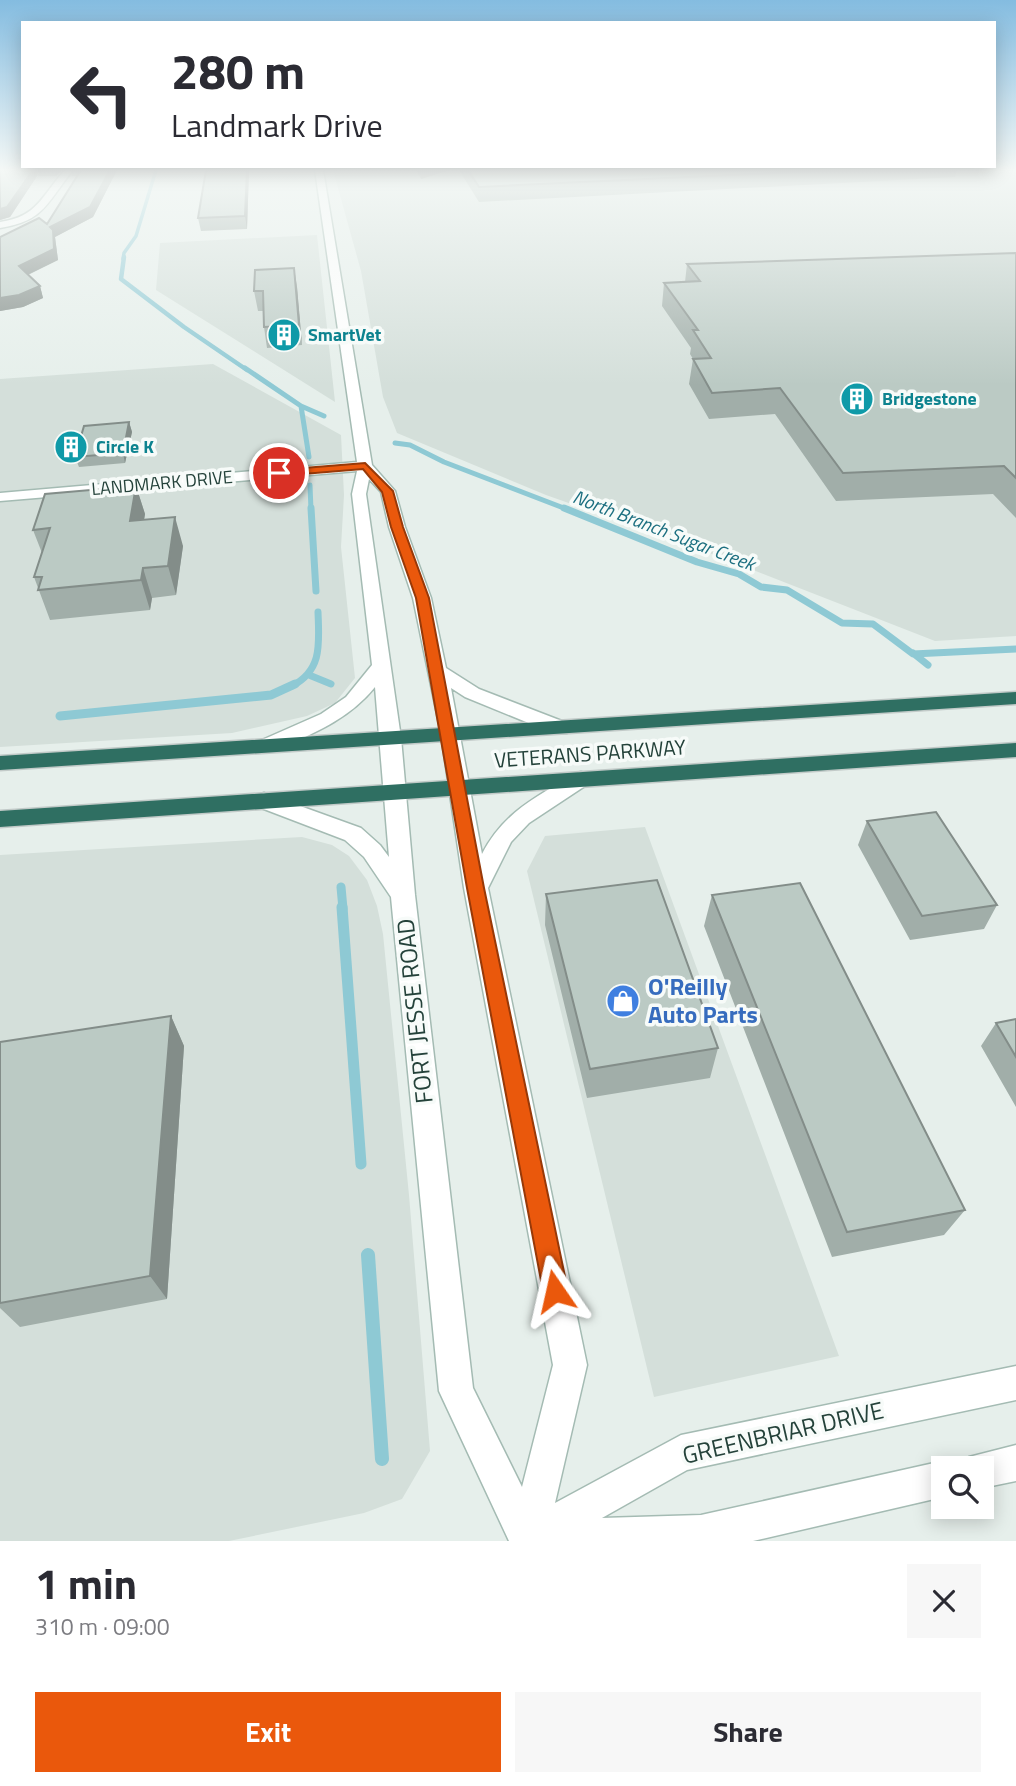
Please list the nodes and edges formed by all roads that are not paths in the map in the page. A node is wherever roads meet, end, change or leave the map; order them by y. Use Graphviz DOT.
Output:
graph roads {
  1 [pos="330,242"];
  2 [pos="365,466"];
  3 [pos="0,497"];
  4 [pos="382,665"];
  5 [pos="437,670"];
  6 [pos="1016,698"];
  7 [pos="560,727"];
  8 [pos="450,734"];
  9 [pos="391,738"];
  10 [pos="269,745"];
  11 [pos="1016,750"];
  12 [pos="0,763"];
  13 [pos="581,779"];
  14 [pos="458,788"];
  15 [pos="396,793"];
  16 [pos="264,801"];
  17 [pos="0,819"];
  18 [pos="475,888"];
  19 [pos="403,895"];
  20 [pos="1016,1382"];
  21 [pos="1016,1462"];
  22 [pos="994,1467"];
  23 [pos="931,1482"];
  24 [pos="528,1541"];
  1 -- 2 [label="main road, FORT JESSE ROAD"];
  2 -- 3 [label="main road, LANDMARK DRIVE"];
  2 -- 4 [label="main road, FORT JESSE ROAD"];
  2 -- 5 [label="main road"];
  4 -- 9 [label="main road, FORT JESSE ROAD"];
  4 -- 10 [label="main road"];
  5 -- 7 [label="main road"];
  5 -- 8 [label="main road"];
  6 -- 7 [label="highway, VETERANS PARKWAY"];
  7 -- 8 [label="highway, VETERANS PARKWAY"];
  8 -- 9 [label="highway, VETERANS PARKWAY"];
  8 -- 14 [label="main road"];
  9 -- 10 [label="highway, VETERANS PARKWAY"];
  9 -- 15 [label="main road, FORT JESSE ROAD"];
  10 -- 12 [label="highway, VETERANS PARKWAY"];
  11 -- 13 [label="highway, VETERANS PARKWAY"];
  13 -- 14 [label="highway, VETERANS PARKWAY"];
  13 -- 18 [label="main road"];
  14 -- 15 [label="highway, VETERANS PARKWAY"];
  14 -- 18 [label="main road"];
  15 -- 16 [label="highway, VETERANS PARKWAY"];
  15 -- 19 [label="main road, FORT JESSE ROAD"];
  16 -- 17 [label="highway, VETERANS PARKWAY"];
  16 -- 19 [label="main road"];
  18 -- 24 [label="main road"];
  19 -- 24 [label="main road, FORT JESSE ROAD"];
  20 -- 24 [label="main road, GREENBRIAR DRIVE"];
  21 -- 22 [label="main road"];
  23 -- 24 [label="main road"];
}
